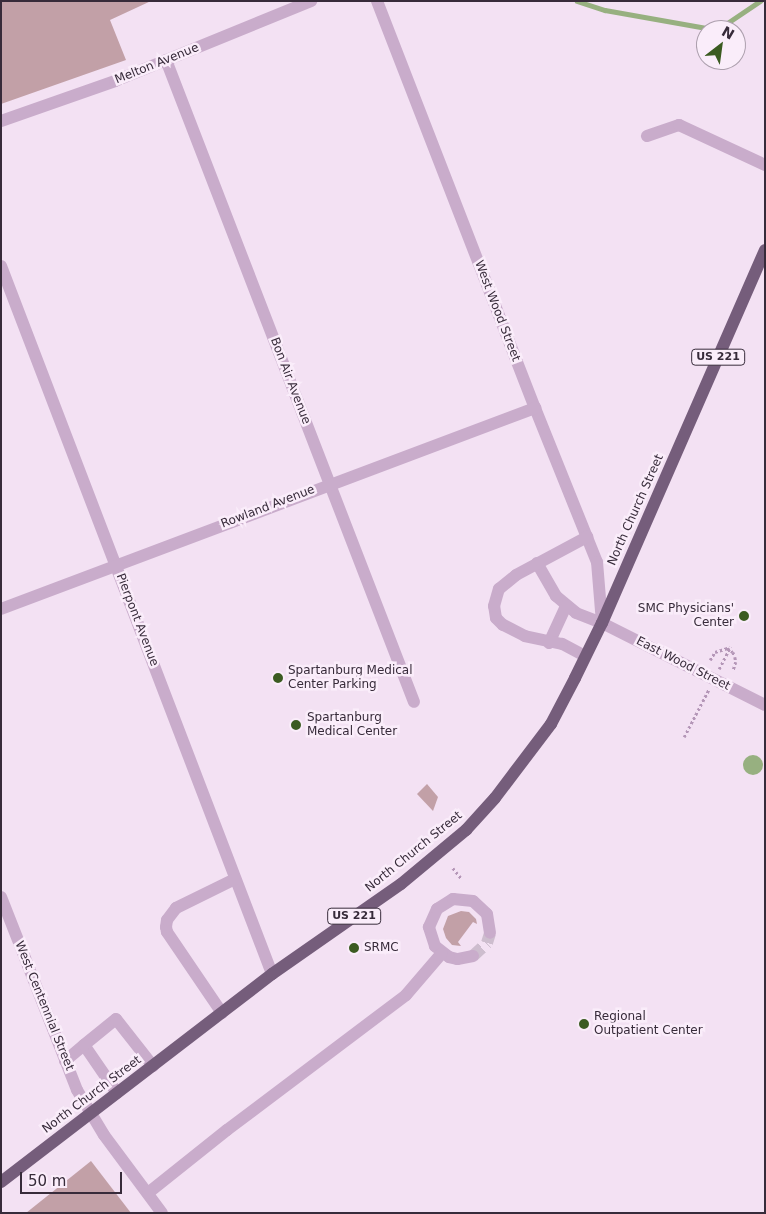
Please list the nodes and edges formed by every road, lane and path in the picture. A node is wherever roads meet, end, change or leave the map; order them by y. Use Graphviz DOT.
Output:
graph roads {
  1 [pos="311,1"];
  2 [pos="377,1"];
  3 [pos="166,60"];
  4 [pos="1,121"];
  5 [pos="647,136"];
  6 [pos="765,165"];
  7 [pos="765,250"];
  8 [pos="1,266"];
  9 [pos="535,408"];
  10 [pos="330,484"];
  11 [pos="586,537"];
  12 [pos="538,563"];
  13 [pos="116,565"];
  14 [pos="566,606"];
  15 [pos="1,609"];
  16 [pos="602,623"];
  17 [pos="549,642"];
  18 [pos="585,656"];
  19 [pos="710,660"];
  20 [pos="733,671"];
  21 [pos="414,702"];
  22 [pos="765,705"];
  23 [pos="453,868"];
  24 [pos="461,878"];
  25 [pos="235,879"];
  26 [pos="1,897"];
  27 [pos="490,933"];
  28 [pos="442,953"];
  29 [pos="473,956"];
  30 [pos="272,974"];
  31 [pos="222,1014"];
  32 [pos="84,1045"];
  33 [pos="65,1061"];
  34 [pos="153,1066"];
  35 [pos="117,1094"];
  36 [pos="91,1114"];
  37 [pos="1,1182"];
  38 [pos="148,1193"];
  39 [pos="162,1213"];
  1 -- 3 [label="street, Melton Avenue"];
  2 -- 9 [label="street, West Wood Street"];
  3 -- 4 [label="street, Melton Avenue"];
  3 -- 10 [label="street, Bon Air Avenue"];
  5 -- 6 [label="street"];
  7 -- 16 [label="main road, North Church Street / US 221"];
  8 -- 13 [label="street, Pierpont Avenue"];
  9 -- 10 [label="street, Rowland Avenue"];
  9 -- 11 [label="street, West Wood Street"];
  10 -- 13 [label="street, Rowland Avenue"];
  10 -- 21 [label="street, Bon Air Avenue"];
  11 -- 12 [label="street"];
  11 -- 16 [label="street, West Wood Street"];
  12 -- 14 [label="street"];
  12 -- 17 [label="street"];
  13 -- 15 [label="street, Rowland Avenue"];
  13 -- 25 [label="street, Pierpont Avenue"];
  14 -- 16 [label="street, East Wood Street"];
  14 -- 17 [label="street"];
  16 -- 18 [label="main road, North Church Street / US 221"];
  16 -- 22 [label="street, East Wood Street"];
  17 -- 18 [label="street"];
  18 -- 30 [label="main road, North Church Street / US 221"];
  19 -- 20 [label="path"];
  23 -- 24 [label="path"];
  25 -- 30 [label="street, Pierpont Avenue"];
  25 -- 31 [label="street"];
  26 -- 33 [label="street, West Centennial Street"];
  27 -- 28 [label="street"];
  28 -- 29 [label="street"];
  28 -- 38 [label="street"];
  30 -- 31 [label="main road, North Church Street / US 221"];
  31 -- 34 [label="main road, North Church Street / US 221"];
  32 -- 33 [label="street"];
  32 -- 34 [label="street"];
  32 -- 35 [label="street"];
  33 -- 36 [label="street, West Centennial Street"];
  34 -- 35 [label="main road, North Church Street / US 221"];
  35 -- 36 [label="main road, North Church Street / US 221"];
  36 -- 37 [label="main road, North Church Street / US 221"];
  36 -- 38 [label="street, West Centennial Street"];
  38 -- 39 [label="street, West Centennial Street"];
}
